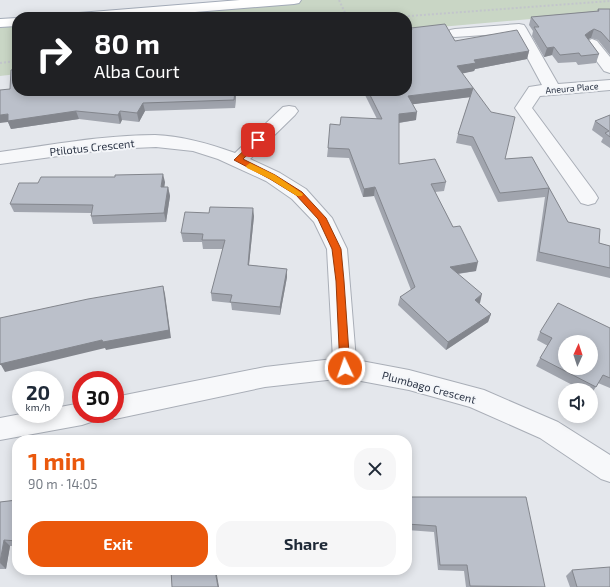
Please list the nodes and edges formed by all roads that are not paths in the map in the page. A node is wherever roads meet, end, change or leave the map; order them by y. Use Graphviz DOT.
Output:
graph roads {
  1 [pos="294,0"];
  2 [pos="142,12"];
  3 [pos="12,22"];
  4 [pos="0,23"];
  5 [pos="455,33"];
  6 [pos="592,44"];
  7 [pos="610,68"];
  8 [pos="610,85"];
  9 [pos="553,90"];
  10 [pos="289,111"];
  11 [pos="0,158"];
  12 [pos="238,160"];
  13 [pos="588,198"];
  14 [pos="345,368"];
  15 [pos="124,406"];
  16 [pos="72,416"];
  17 [pos="0,429"];
  18 [pos="610,470"];
  1 -- 2 [label="main road"];
  3 -- 4 [label="main road"];
  5 -- 9 [label="street"];
  6 -- 7 [label="street"];
  8 -- 9 [label="street, Aneura Place"];
  9 -- 13 [label="street, Aneura Place"];
  10 -- 12 [label="street"];
  11 -- 12 [label="street, Ptilotus Crescent"];
  12 -- 14 [label="street, Ptilotus Crescent"];
  14 -- 15 [label="street, Plumbago Crescent"];
  14 -- 18 [label="street, Plumbago Crescent"];
  16 -- 17 [label="street"];
}
